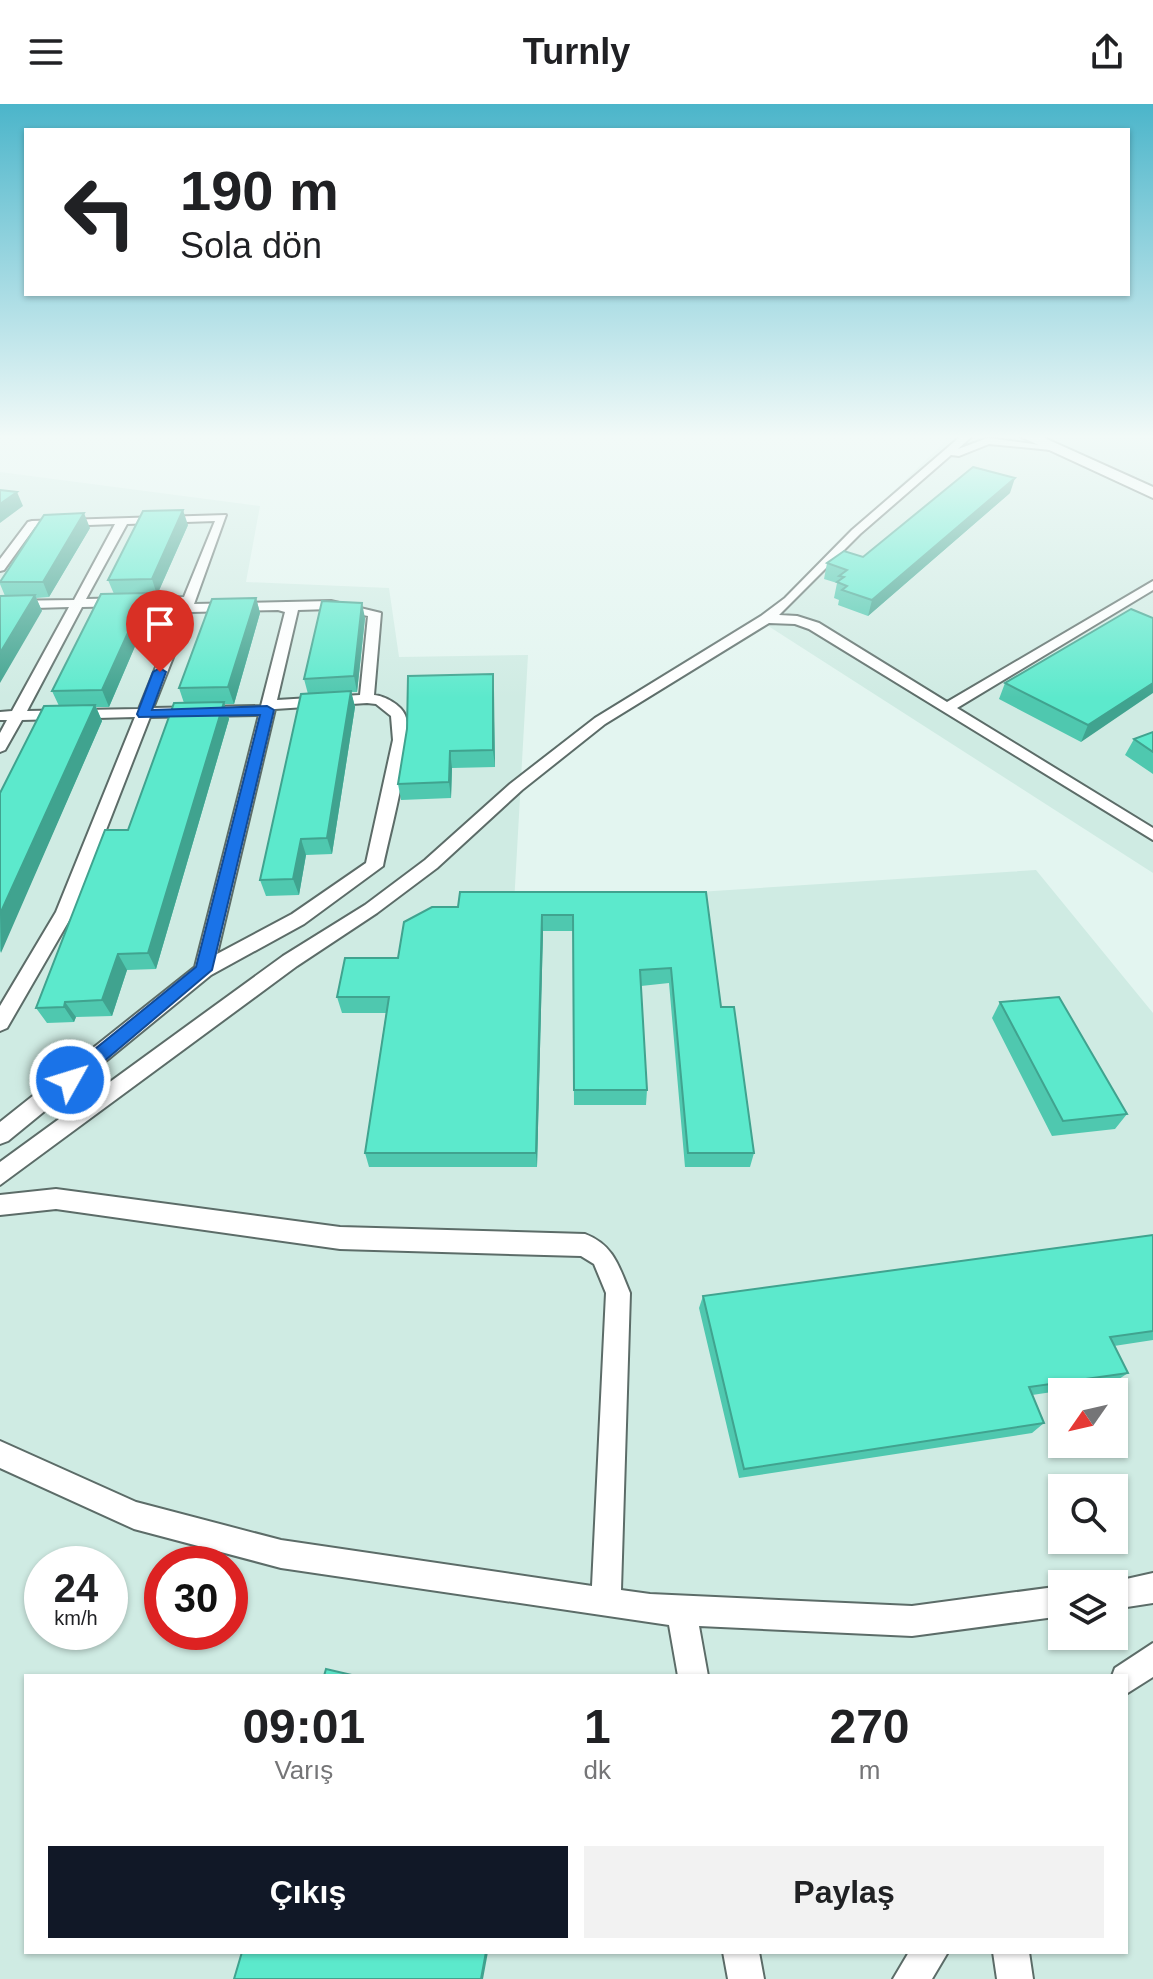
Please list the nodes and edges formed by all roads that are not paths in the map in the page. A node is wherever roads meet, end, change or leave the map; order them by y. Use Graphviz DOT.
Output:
graph roads {
  1 [pos="43,524"];
  2 [pos="121,524"];
  3 [pos="219,524"];
  4 [pos="866,524"];
  5 [pos="0,567"];
  6 [pos="1153,585"];
  7 [pos="803,586"];
  8 [pos="78,603"];
  9 [pos="0,605"];
  10 [pos="187,605"];
  11 [pos="288,607"];
  12 [pos="766,619"];
  13 [pos="814,626"];
  14 [pos="367,699"];
  15 [pos="948,707"];
  16 [pos="268,708"];
  17 [pos="144,714"];
  18 [pos="17,715"];
  19 [pos="0,716"];
  20 [pos="0,747"];
  21 [pos="1153,835"];
  22 [pos="204,970"];
  23 [pos="0,1023"];
  24 [pos="0,1135"];
  25 [pos="0,1175"];
  26 [pos="0,1205"];
  27 [pos="0,1454"];
  28 [pos="1153,1588"];
  29 [pos="1128,1592"];
  30 [pos="606,1603"];
  31 [pos="1048,1603"];
  32 [pos="682,1611"];
  33 [pos="1153,1658"];
  34 [pos="693,1674"];
  35 [pos="1128,1677"];
  36 [pos="741,1954"];
  37 [pos="929,1954"];
  38 [pos="1011,1954"];
  39 [pos="746,1979"];
  40 [pos="911,1979"];
  41 [pos="1015,1979"];
  1 -- 5 [label="street"];
  2 -- 8 [label="street"];
  3 -- 10 [label="street"];
  4 -- 7 [label="street"];
  6 -- 15 [label="street"];
  7 -- 12 [label="street"];
  7 -- 13 [label="street"];
  8 -- 9 [label="street"];
  8 -- 10 [label="street"];
  8 -- 18 [label="street"];
  10 -- 11 [label="street"];
  10 -- 17 [label="street"];
  11 -- 14 [label="street"];
  11 -- 16 [label="street"];
  12 -- 13 [label="street"];
  12 -- 25 [label="street"];
  13 -- 15 [label="street"];
  14 -- 16 [label="street"];
  14 -- 22 [label="street"];
  15 -- 21 [label="street"];
  16 -- 17 [label="street"];
  16 -- 22 [label="street"];
  17 -- 18 [label="street"];
  17 -- 23 [label="street"];
  18 -- 19 [label="street"];
  18 -- 20 [label="street"];
  22 -- 24 [label="street"];
  26 -- 30 [label="street"];
  27 -- 30 [label="street"];
  28 -- 29 [label="street"];
  30 -- 32 [label="street"];
  31 -- 32 [label="street"];
  32 -- 34 [label="street"];
  33 -- 35 [label="street"];
  36 -- 39 [label="street"];
  37 -- 40 [label="street"];
  38 -- 41 [label="street"];
}
